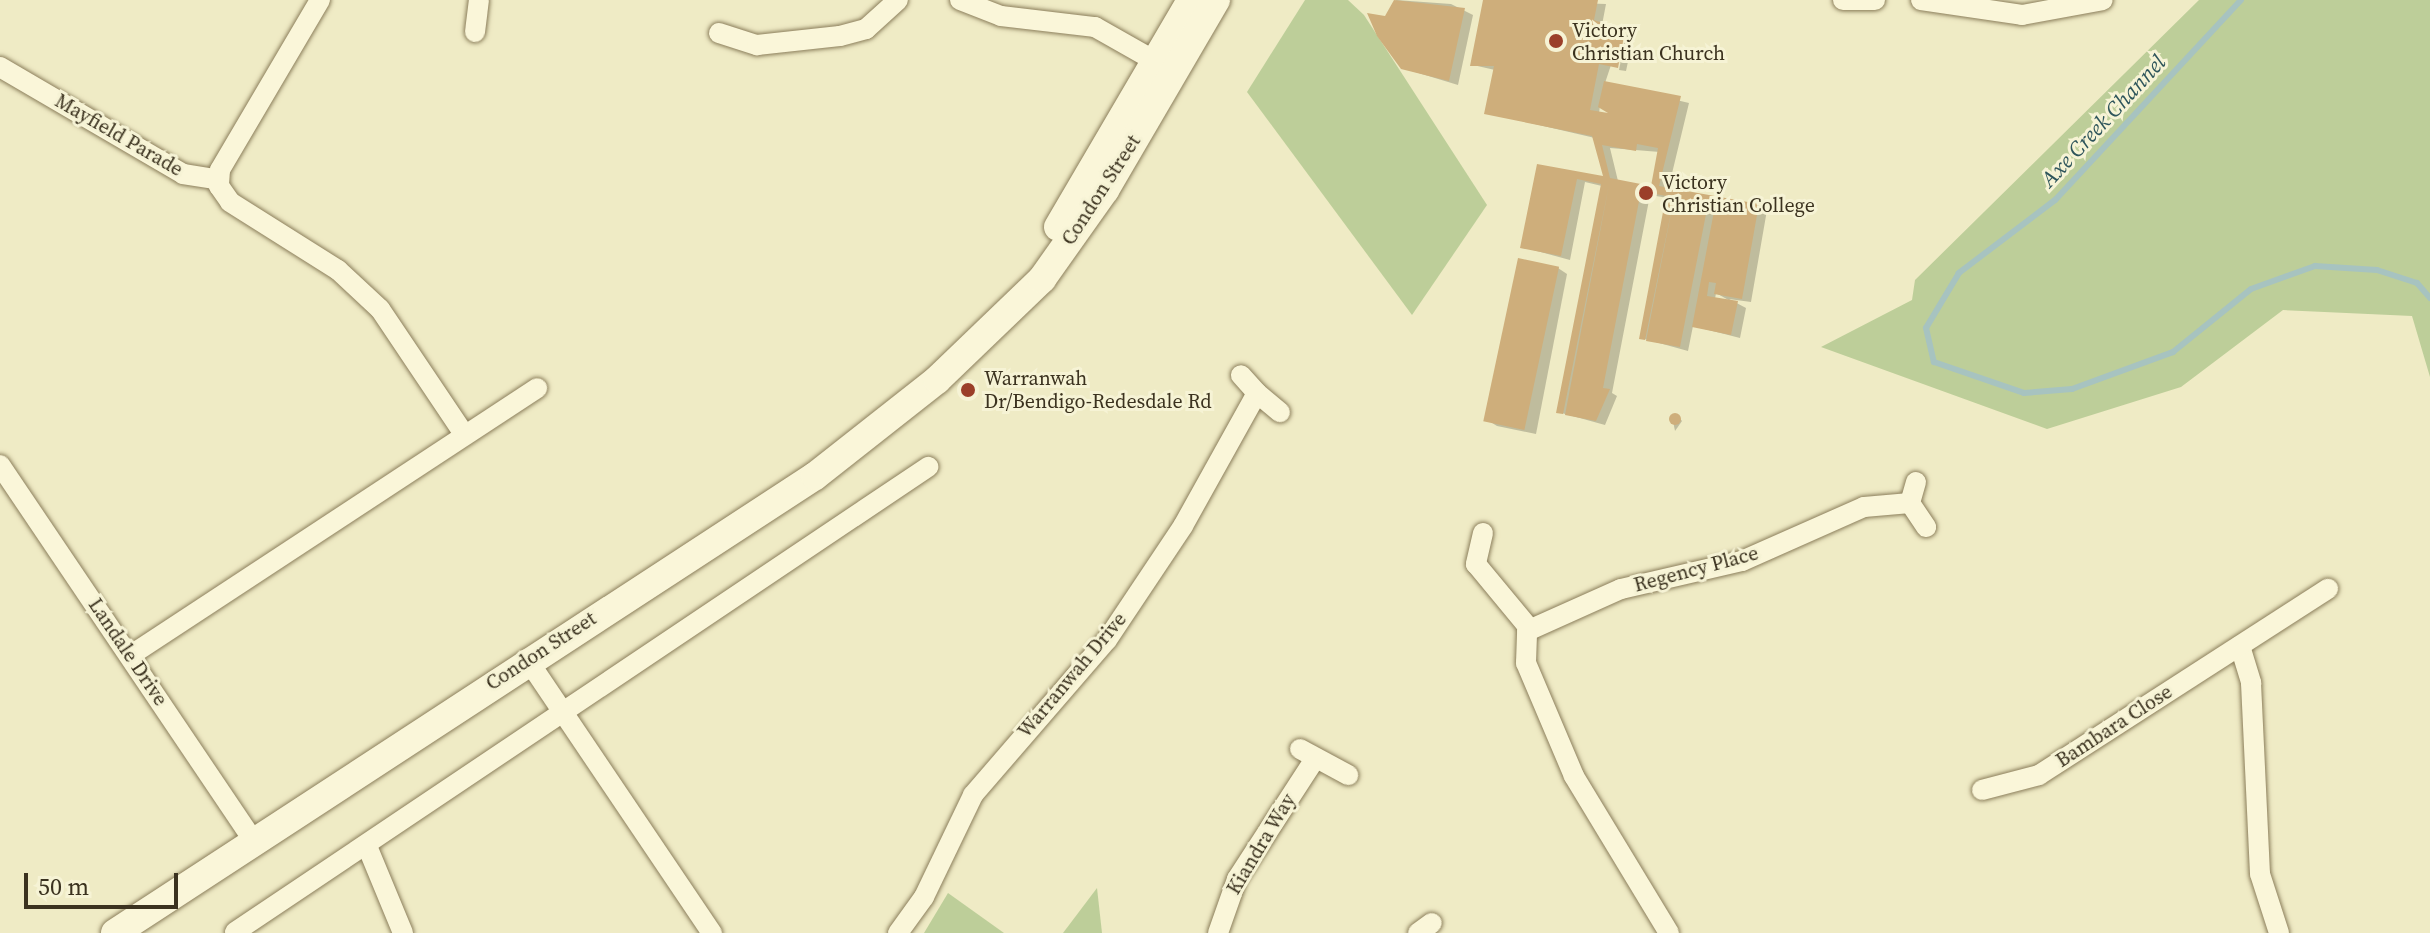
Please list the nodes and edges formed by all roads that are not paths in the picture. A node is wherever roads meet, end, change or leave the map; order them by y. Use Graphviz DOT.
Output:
graph roads {
  1 [pos="320,0"];
  2 [pos="898,0"];
  3 [pos="960,0"];
  4 [pos="1191,0"];
  5 [pos="1216,0"];
  6 [pos="1843,0"];
  7 [pos="1875,0"];
  8 [pos="1921,0"];
  9 [pos="2103,0"];
  10 [pos="470,3"];
  11 [pos="475,32"];
  12 [pos="719,33"];
  13 [pos="1155,61"];
  14 [pos="0,67"];
  15 [pos="219,180"];
  16 [pos="959,359"];
  17 [pos="1241,375"];
  18 [pos="537,388"];
  19 [pos="1257,393"];
  20 [pos="1280,412"];
  21 [pos="464,434"];
  22 [pos="0,465"];
  23 [pos="928,467"];
  24 [pos="1916,482"];
  25 [pos="1910,503"];
  26 [pos="1926,527"];
  27 [pos="1483,533"];
  28 [pos="2328,589"];
  29 [pos="1529,628"];
  30 [pos="2240,646"];
  31 [pos="131,655"];
  32 [pos="527,659"];
  33 [pos="563,710"];
  34 [pos="1348,775"];
  35 [pos="1982,790"];
  36 [pos="254,842"];
  37 [pos="367,846"];
  38 [pos="235,932"];
  39 [pos="115,933"];
  40 [pos="403,933"];
  41 [pos="712,933"];
  42 [pos="898,933"];
  43 [pos="1218,933"];
  44 [pos="1669,933"];
  45 [pos="2279,933"];
  1 -- 15 [label="street"];
  2 -- 12 [label="street"];
  3 -- 13 [label="street"];
  4 -- 13 [label="main road, Condon Street"];
  5 -- 16 [label="main road, Condon Street"];
  6 -- 7 [label="street"];
  8 -- 9 [label="street"];
  10 -- 11 [label="street"];
  13 -- 16 [label="main road, Condon Street"];
  14 -- 15 [label="street, Mayfield Parade"];
  15 -- 21 [label="street"];
  16 -- 32 [label="main road, Condon Street"];
  17 -- 19 [label="street"];
  18 -- 21 [label="street"];
  19 -- 20 [label="street"];
  19 -- 42 [label="street, Warranwah Drive"];
  21 -- 31 [label="street"];
  22 -- 31 [label="street, Landale Drive"];
  23 -- 33 [label="street"];
  24 -- 25 [label="street"];
  25 -- 26 [label="street"];
  25 -- 29 [label="street, Regency Place"];
  27 -- 29 [label="street"];
  28 -- 30 [label="street, Bambara Close"];
  29 -- 44 [label="street"];
  30 -- 35 [label="street, Bambara Close"];
  30 -- 45 [label="street"];
  31 -- 36 [label="street, Landale Drive"];
  32 -- 33 [label="street"];
  32 -- 36 [label="main road, Condon Street"];
  33 -- 37 [label="street"];
  33 -- 41 [label="street"];
  34 -- 43 [label="street, Kiandra Way"];
  36 -- 39 [label="main road, Condon Street"];
  37 -- 38 [label="street"];
  37 -- 40 [label="street"];
}
